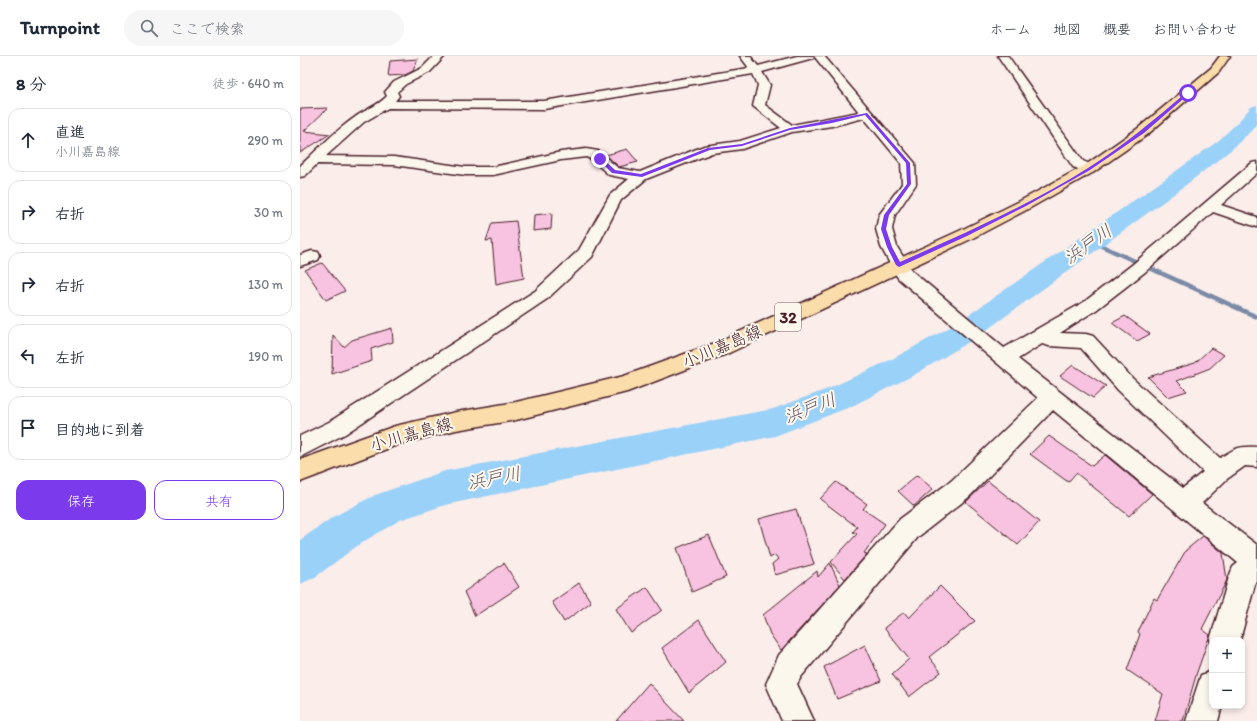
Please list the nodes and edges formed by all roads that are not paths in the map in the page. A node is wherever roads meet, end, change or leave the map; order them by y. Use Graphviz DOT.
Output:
graph roads {
  1 [pos="440,56"];
  2 [pos="745,56"];
  3 [pos="809,56"];
  4 [pos="819,56"];
  5 [pos="1003,56"];
  6 [pos="1225,56"];
  7 [pos="756,70"];
  8 [pos="387,104"];
  9 [pos="866,114"];
  10 [pos="790,129"];
  11 [pos="316,160"];
  12 [pos="1257,166"];
  13 [pos="1089,169"];
  14 [pos="300,173"];
  15 [pos="642,176"];
  16 [pos="1210,206"];
  17 [pos="1257,222"];
  18 [pos="899,265"];
  19 [pos="1039,336"];
  20 [pos="1000,355"];
  21 [pos="1052,398"];
  22 [pos="300,447"];
  23 [pos="1257,457"];
  24 [pos="300,471"];
  25 [pos="1219,472"];
  26 [pos="1184,503"];
  27 [pos="1257,562"];
  28 [pos="1226,637"];
  29 [pos="1209,696"];
  30 [pos="798,721"];
  31 [pos="1202,721"];
  1 -- 8 [label="street"];
  2 -- 7 [label="street"];
  3 -- 7 [label="street"];
  4 -- 9 [label="street"];
  5 -- 13 [label="street"];
  6 -- 13 [label="main road, 小川嘉島線 / 32"];
  7 -- 8 [label="street"];
  7 -- 10 [label="street"];
  8 -- 11 [label="street"];
  9 -- 10 [label="street"];
  9 -- 18 [label="street"];
  10 -- 15 [label="street"];
  11 -- 14 [label="street"];
  11 -- 15 [label="street"];
  12 -- 16 [label="street"];
  13 -- 18 [label="main road, 小川嘉島線 / 32"];
  15 -- 22 [label="street"];
  16 -- 17 [label="street"];
  16 -- 19 [label="street"];
  18 -- 20 [label="street"];
  18 -- 24 [label="main road, 小川嘉島線 / 32"];
  19 -- 20 [label="street"];
  19 -- 25 [label="street"];
  20 -- 21 [label="street"];
  21 -- 26 [label="street"];
  21 -- 30 [label="street"];
  23 -- 25 [label="street"];
  25 -- 26 [label="street"];
  26 -- 27 [label="street"];
  27 -- 28 [label="street"];
  29 -- 31 [label="street"];
}
